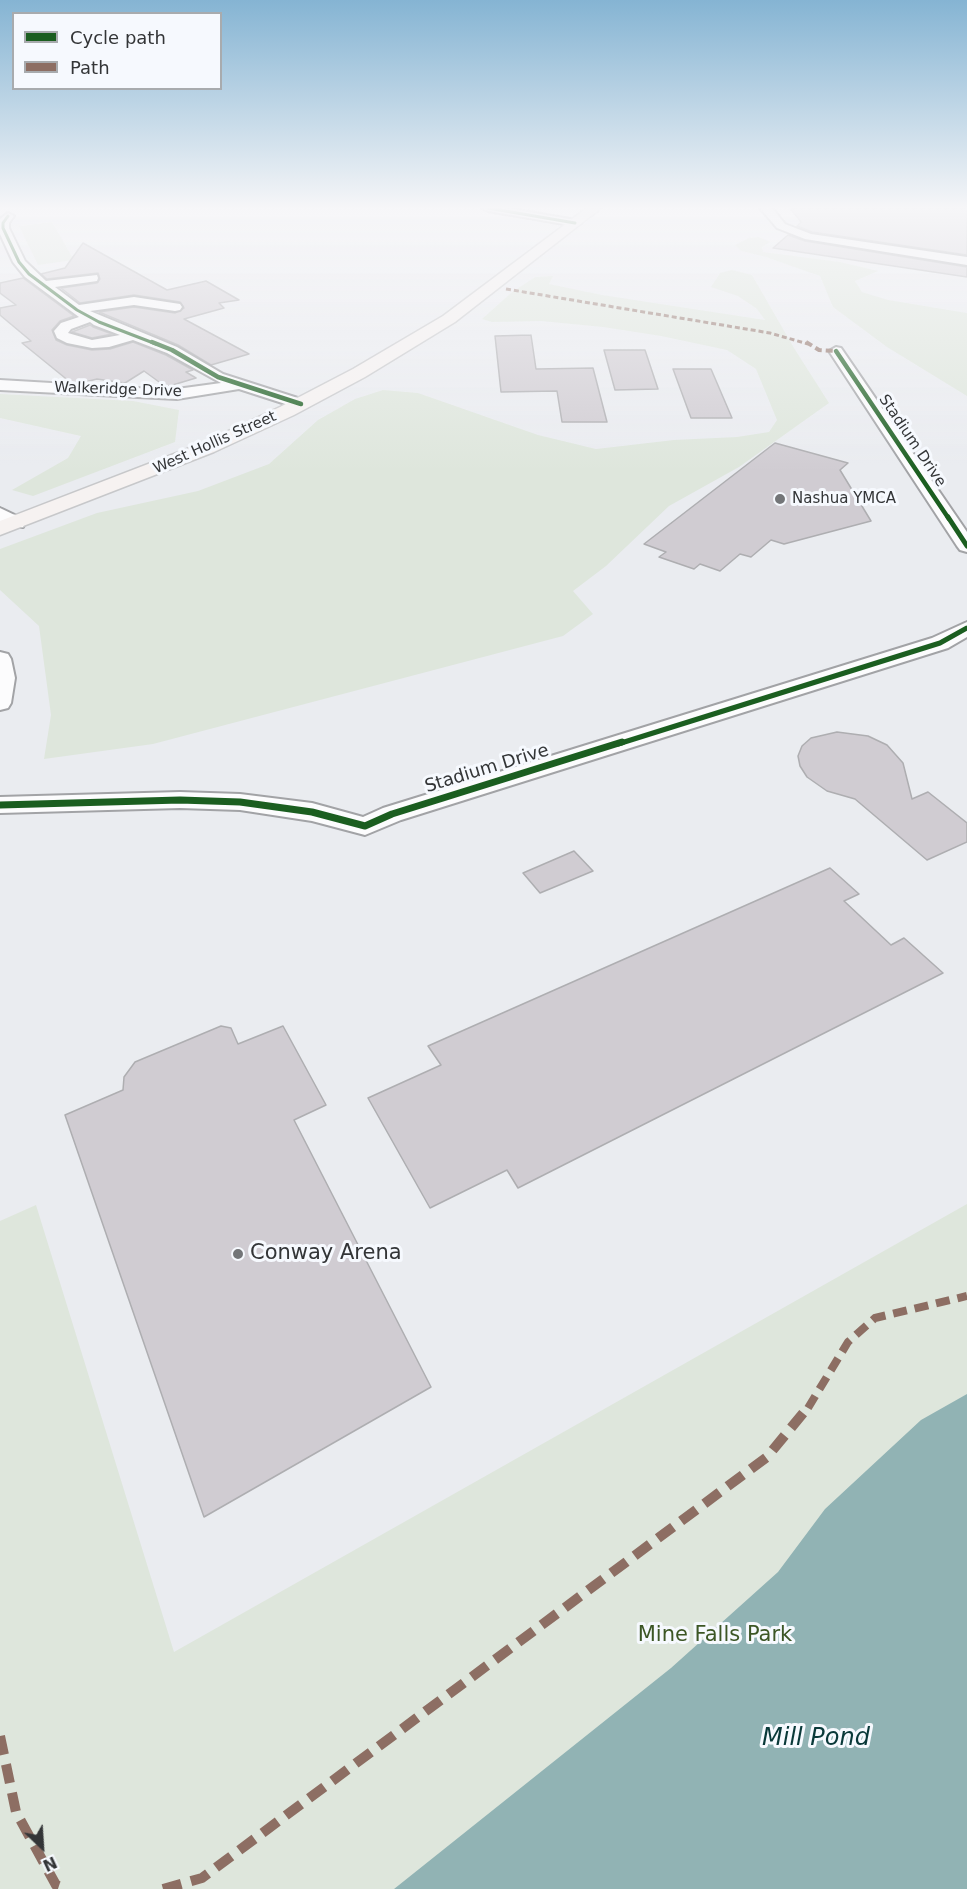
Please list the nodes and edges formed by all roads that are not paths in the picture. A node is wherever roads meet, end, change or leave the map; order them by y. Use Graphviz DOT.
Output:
graph roads {
  1 [pos="58,296"];
  2 [pos="481,296"];
  3 [pos="175,307"];
  4 [pos="83,314"];
  5 [pos="134,335"];
  6 [pos="836,351"];
  7 [pos="0,385"];
  8 [pos="236,385"];
  9 [pos="294,407"];
  10 [pos="0,513"];
  11 [pos="8,526"];
  12 [pos="967,546"];
  13 [pos="967,628"];
  14 [pos="0,659"];
  15 [pos="0,703"];
  16 [pos="0,805"];
  1 -- 4 [label="street"];
  2 -- 9 [label="main road, West Hollis Street"];
  3 -- 4 [label="street"];
  4 -- 5 [label="street"];
  4 -- 5 [label="street"];
  5 -- 8 [label="street"];
  6 -- 12 [label="street, Stadium Drive"];
  7 -- 8 [label="street, Walkeridge Drive"];
  8 -- 9 [label="street"];
  9 -- 11 [label="main road, West Hollis Street"];
  10 -- 11 [label="street"];
  13 -- 16 [label="street, Stadium Drive"];
  14 -- 15 [label="street"];
}
